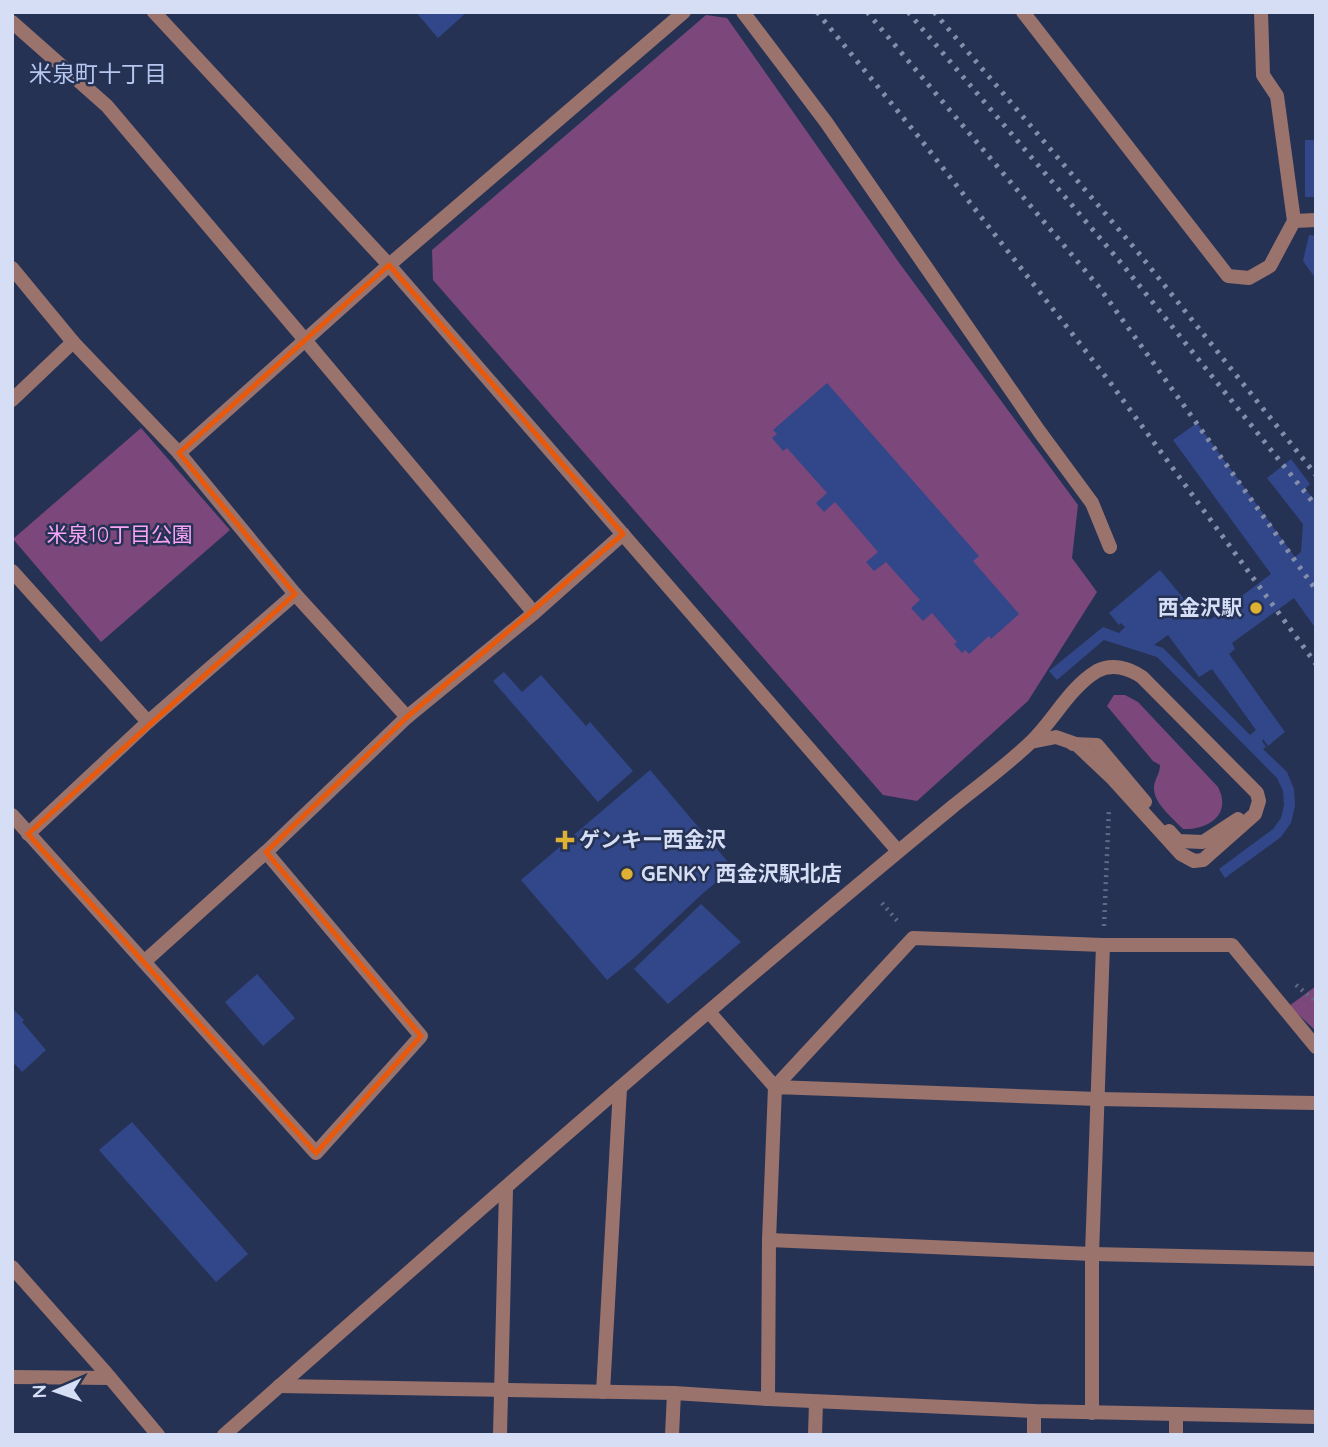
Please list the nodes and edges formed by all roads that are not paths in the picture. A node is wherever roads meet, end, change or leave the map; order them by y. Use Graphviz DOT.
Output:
graph roads {
  1 [pos="154,12"];
  2 [pos="684,12"];
  3 [pos="743,12"];
  4 [pos="1023,12"];
  5 [pos="1261,12"];
  6 [pos="12,23"];
  7 [pos="1316,220"];
  8 [pos="1294,221"];
  9 [pos="389,265"];
  10 [pos="12,268"];
  11 [pos="306,340"];
  12 [pos="73,342"];
  13 [pos="12,400"];
  14 [pos="179,453"];
  15 [pos="623,534"];
  16 [pos="1110,547"];
  17 [pos="12,571"];
  18 [pos="295,594"];
  19 [pos="534,613"];
  20 [pos="407,717"];
  21 [pos="148,722"];
  22 [pos="1031,742"];
  23 [pos="12,816"];
  24 [pos="29,834"];
  25 [pos="898,852"];
  26 [pos="260,858"];
  27 [pos="1103,945"];
  28 [pos="144,962"];
  29 [pos="709,1012"];
  30 [pos="1316,1047"];
  31 [pos="775,1087"];
  32 [pos="620,1088"];
  33 [pos="1097,1100"];
  34 [pos="1316,1103"];
  35 [pos="506,1189"];
  36 [pos="769,1240"];
  37 [pos="1092,1254"];
  38 [pos="1316,1259"];
  39 [pos="12,1267"];
  40 [pos="12,1377"];
  41 [pos="110,1378"];
  42 [pos="279,1386"];
  43 [pos="501,1389"];
  44 [pos="603,1392"];
  45 [pos="674,1393"];
  46 [pos="768,1399"];
  47 [pos="816,1402"];
  48 [pos="1034,1411"];
  49 [pos="1092,1413"];
  50 [pos="1177,1415"];
  51 [pos="1316,1417"];
  52 [pos="158,1435"];
  53 [pos="224,1435"];
  54 [pos="500,1435"];
  55 [pos="672,1435"];
  56 [pos="815,1435"];
  57 [pos="1034,1435"];
  58 [pos="1176,1435"];
  1 -- 9 [label="street"];
  2 -- 9 [label="street"];
  3 -- 16 [label="street"];
  4 -- 8 [label="street"];
  5 -- 8 [label="street"];
  6 -- 11 [label="street"];
  7 -- 8 [label="street"];
  9 -- 11 [label="street"];
  9 -- 15 [label="street"];
  10 -- 12 [label="street"];
  11 -- 14 [label="street"];
  11 -- 19 [label="street"];
  12 -- 13 [label="street"];
  12 -- 14 [label="street"];
  14 -- 18 [label="street"];
  15 -- 19 [label="street"];
  15 -- 25 [label="street"];
  17 -- 21 [label="street"];
  18 -- 20 [label="street"];
  18 -- 21 [label="street"];
  19 -- 20 [label="street"];
  20 -- 26 [label="street"];
  21 -- 24 [label="street"];
  22 -- 22 [label="street"];
  22 -- 25 [label="street"];
  23 -- 24 [label="street"];
  24 -- 28 [label="street"];
  25 -- 29 [label="street"];
  26 -- 28 [label="street"];
  26 -- 28 [label="street"];
  27 -- 30 [label="street"];
  27 -- 31 [label="street"];
  27 -- 33 [label="street"];
  29 -- 31 [label="street"];
  29 -- 32 [label="street"];
  31 -- 33 [label="street"];
  31 -- 36 [label="street"];
  32 -- 35 [label="street"];
  32 -- 44 [label="street"];
  33 -- 34 [label="street"];
  33 -- 37 [label="street"];
  35 -- 42 [label="street"];
  35 -- 43 [label="street"];
  36 -- 37 [label="street"];
  36 -- 46 [label="street"];
  37 -- 38 [label="street"];
  37 -- 49 [label="street"];
  39 -- 41 [label="street"];
  40 -- 41 [label="street"];
  41 -- 52 [label="street"];
  42 -- 43 [label="street"];
  42 -- 53 [label="street"];
  43 -- 44 [label="street"];
  43 -- 54 [label="street"];
  44 -- 45 [label="street"];
  45 -- 46 [label="street"];
  45 -- 55 [label="street"];
  46 -- 47 [label="street"];
  47 -- 48 [label="street"];
  47 -- 56 [label="street"];
  48 -- 49 [label="street"];
  48 -- 57 [label="street"];
  49 -- 50 [label="street"];
  50 -- 51 [label="street"];
  50 -- 58 [label="street"];
}
